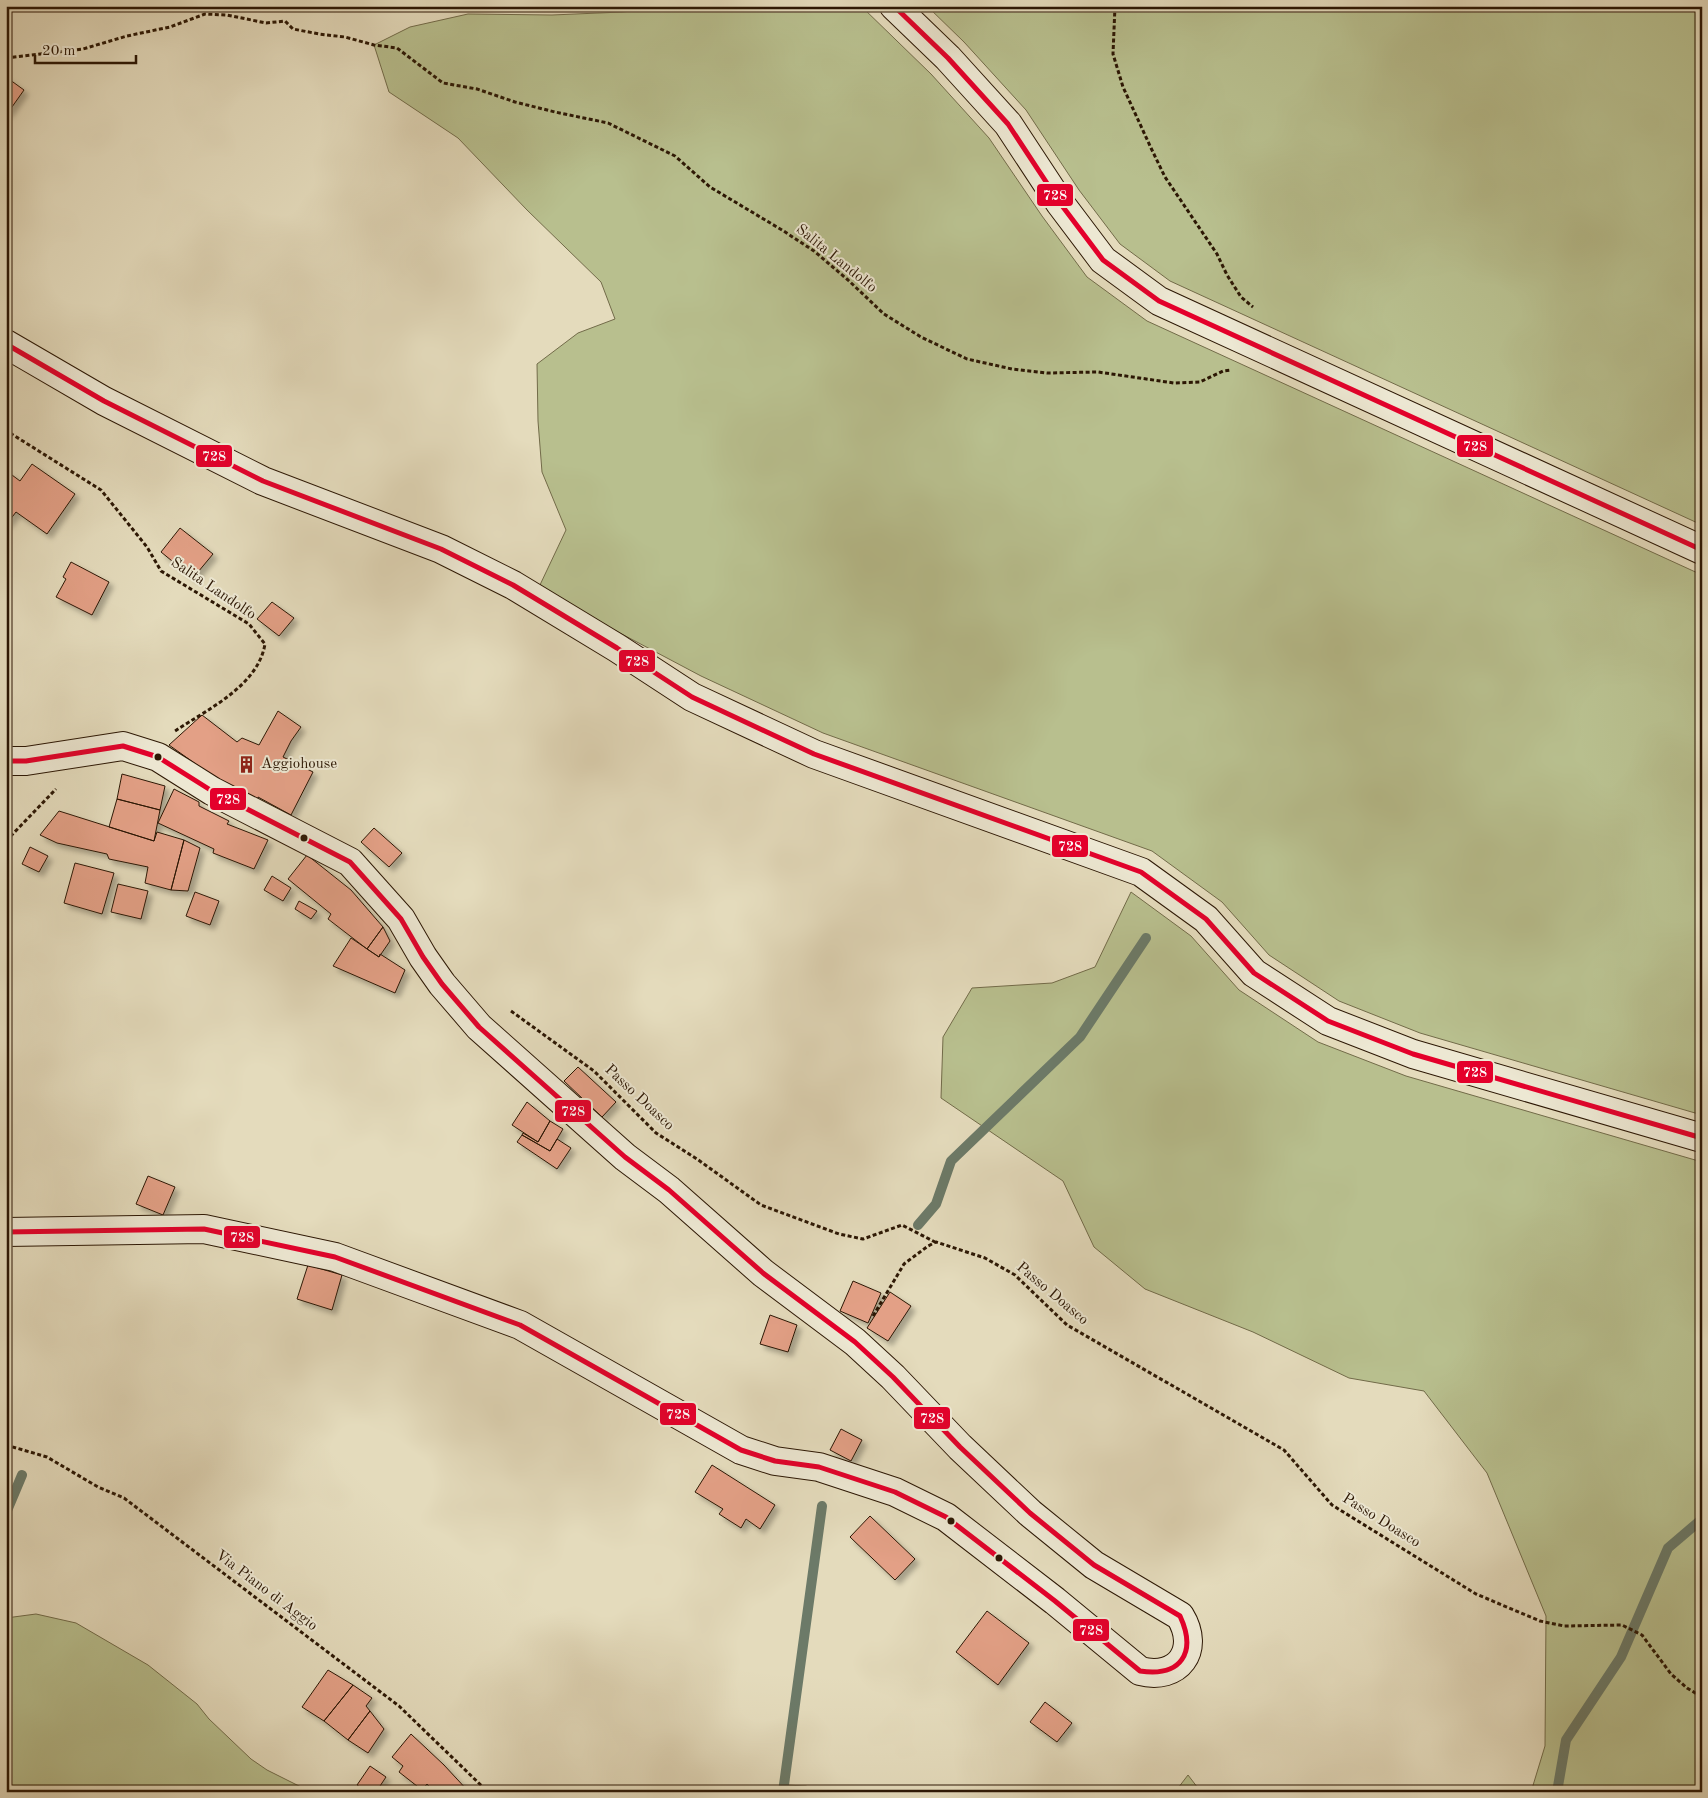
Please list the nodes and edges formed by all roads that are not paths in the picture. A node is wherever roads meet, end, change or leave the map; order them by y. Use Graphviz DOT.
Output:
graph roads {
  1 [pos="894,6"];
  2 [pos="6,344"];
  3 [pos="1702,550"];
  4 [pos="6,761"];
  5 [pos="1702,1138"];
  6 [pos="6,1232"];
  1 -- 3 [label="main road"];
  2 -- 5 [label="main road"];
  4 -- 6 [label="main road"];
}
